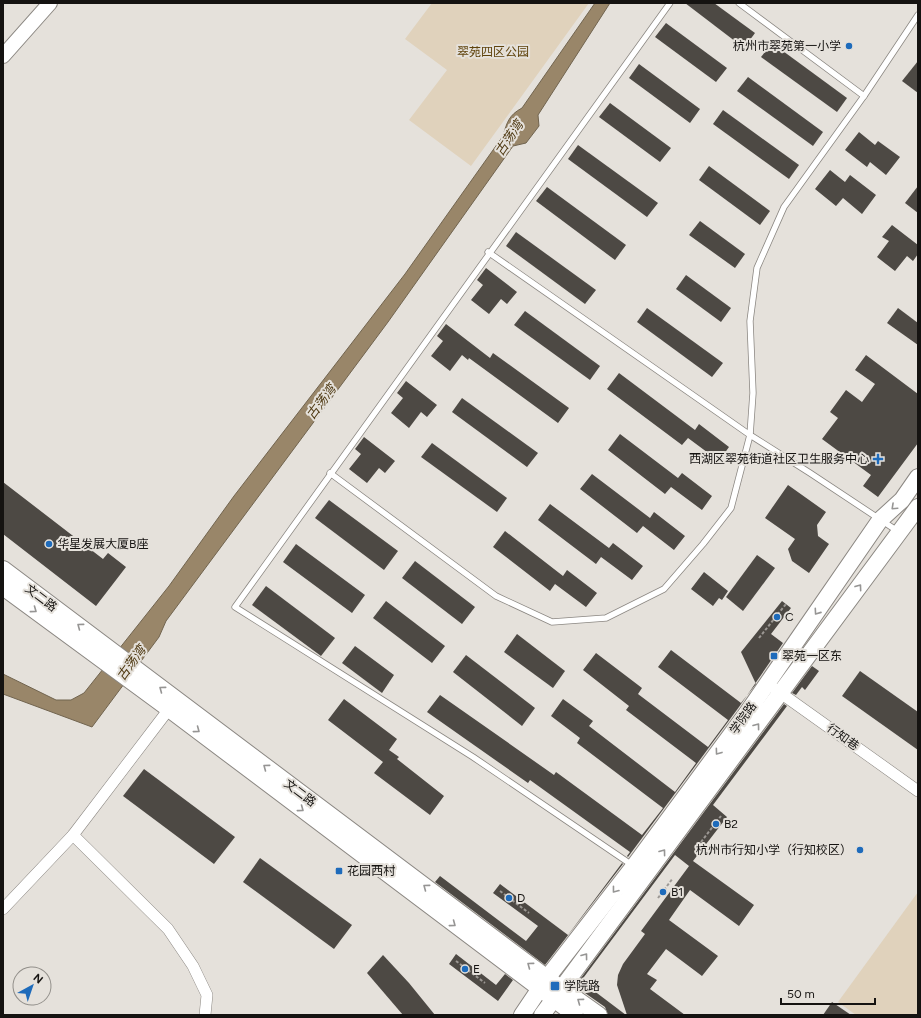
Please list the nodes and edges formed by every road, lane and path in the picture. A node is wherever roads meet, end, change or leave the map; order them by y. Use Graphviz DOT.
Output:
graph roads {
  1 [pos="50,3"];
  2 [pos="670,3"];
  3 [pos="739,3"];
  4 [pos="918,16"];
  5 [pos="3,56"];
  6 [pos="864,96"];
  7 [pos="488,252"];
  8 [pos="750,435"];
  9 [pos="330,473"];
  10 [pos="918,477"];
  11 [pos="918,507"];
  12 [pos="880,520"];
  13 [pos="899,532"];
  14 [pos="3,569"];
  15 [pos="3,587"];
  16 [pos="786,604"];
  17 [pos="759,638"];
  18 [pos="107,655"];
  19 [pos="136,677"];
  20 [pos="768,683"];
  21 [pos="781,693"];
  22 [pos="169,709"];
  23 [pos="918,791"];
  24 [pos="721,816"];
  25 [pos="73,835"];
  26 [pos="701,842"];
  27 [pos="634,866"];
  28 [pos="673,878"];
  29 [pos="500,891"];
  30 [pos="658,898"];
  31 [pos="3,909"];
  32 [pos="529,912"];
  33 [pos="456,962"];
  34 [pos="485,983"];
  35 [pos="544,984"];
  36 [pos="558,994"];
  37 [pos="205,1015"];
  38 [pos="522,1015"];
  39 [pos="542,1015"];
  40 [pos="575,1015"];
  41 [pos="599,1015"];
  1 -- 5 [label="street"];
  2 -- 7 [label="lane"];
  3 -- 6 [label="lane"];
  4 -- 6 [label="lane"];
  6 -- 8 [label="lane"];
  7 -- 8 [label="lane"];
  7 -- 9 [label="lane"];
  8 -- 9 [label="lane"];
  8 -- 12 [label="lane"];
  9 -- 27 [label="lane"];
  10 -- 12 [label="main road, 学院路, one-way"];
  11 -- 13 [label="main road, 学院路"];
  12 -- 13 [label="lane"];
  12 -- 20 [label="main road, 学院路, one-way"];
  21 -- 13 [label="main road, 学院路, one-way"];
  18 -- 14 [label="main road, 文二路, one-way"];
  15 -- 18 [label="main road, 文二路, one-way"];
  16 -- 17 [label="path"];
  18 -- 19 [label="main road, 文二路"];
  19 -- 22 [label="main road, 文二路"];
  35 -- 19 [label="main road, 文二路, one-way"];
  20 -- 21 [label="street, 行知巷"];
  20 -- 27 [label="main road, 学院路, one-way"];
  21 -- 23 [label="street, 行知巷"];
  36 -- 21 [label="main road, 学院路, one-way"];
  22 -- 25 [label="street"];
  22 -- 35 [label="main road, 文二路, one-way"];
  24 -- 26 [label="path"];
  25 -- 31 [label="street"];
  25 -- 37 [label="street"];
  27 -- 35 [label="main road, 学院路, one-way"];
  28 -- 30 [label="path"];
  29 -- 32 [label="path"];
  33 -- 34 [label="path"];
  35 -- 36 [label="main road, 文二路"];
  35 -- 38 [label="main road, 学院路"];
  36 -- 39 [label="main road, 学院路"];
  36 -- 40 [label="main road, 文二路"];
  41 -- 36 [label="main road, 文二路, one-way"];
}
